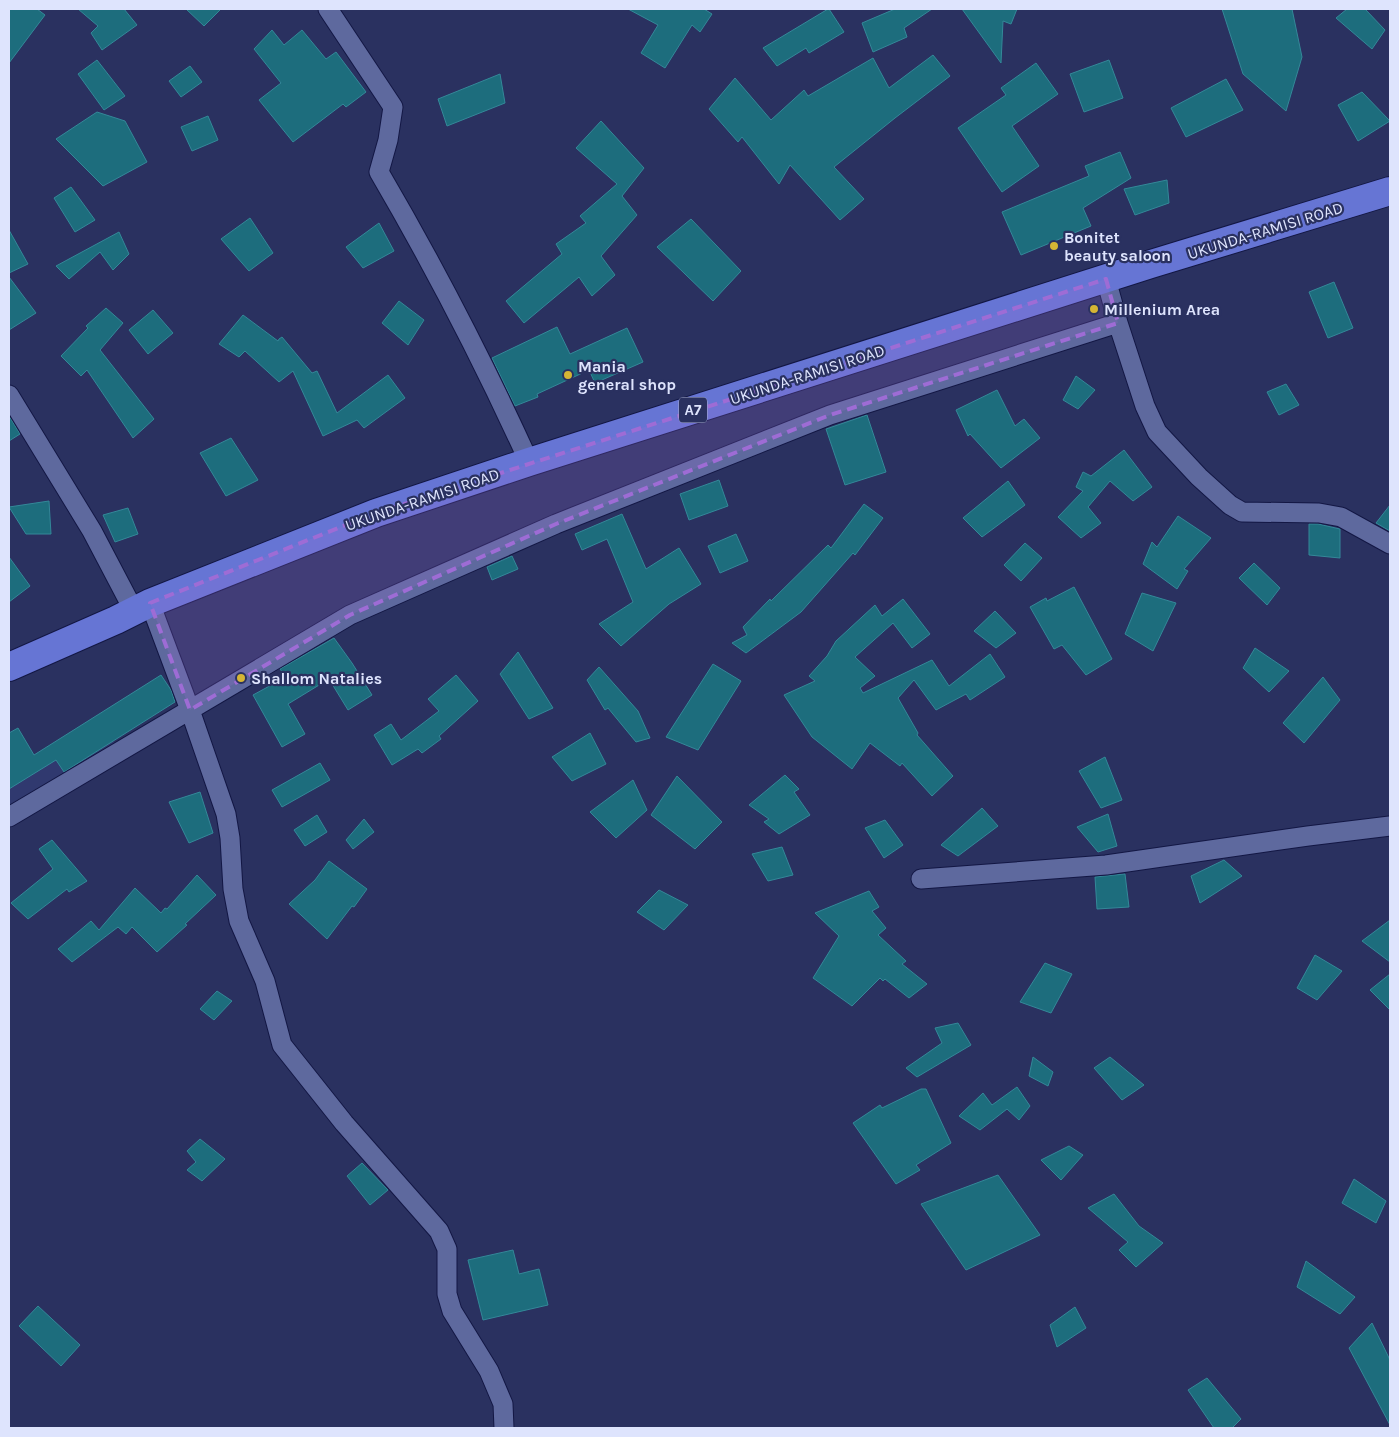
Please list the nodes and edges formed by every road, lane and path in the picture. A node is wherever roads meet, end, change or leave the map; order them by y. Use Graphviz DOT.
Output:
graph roads {
  1 [pos="328,9"];
  2 [pos="1390,192"];
  3 [pos="1106,279"];
  4 [pos="1118,323"];
  5 [pos="9,395"];
  6 [pos="529,462"];
  7 [pos="1390,544"];
  8 [pos="142,607"];
  9 [pos="9,667"];
  10 [pos="190,710"];
  11 [pos="9,817"];
  12 [pos="1390,826"];
  13 [pos="921,879"];
  14 [pos="504,1428"];
  1 -- 6 [label="street"];
  2 -- 3 [label="highway, UKUNDA-RAMISI ROAD / A7"];
  3 -- 4 [label="street"];
  3 -- 6 [label="highway, UKUNDA-RAMISI ROAD / A7"];
  4 -- 7 [label="street"];
  4 -- 10 [label="street"];
  5 -- 8 [label="street"];
  6 -- 8 [label="highway, UKUNDA-RAMISI ROAD / A7"];
  8 -- 9 [label="highway, UKUNDA-RAMISI ROAD / A7"];
  8 -- 10 [label="street"];
  10 -- 11 [label="street"];
  10 -- 14 [label="street"];
  12 -- 13 [label="street"];
}
